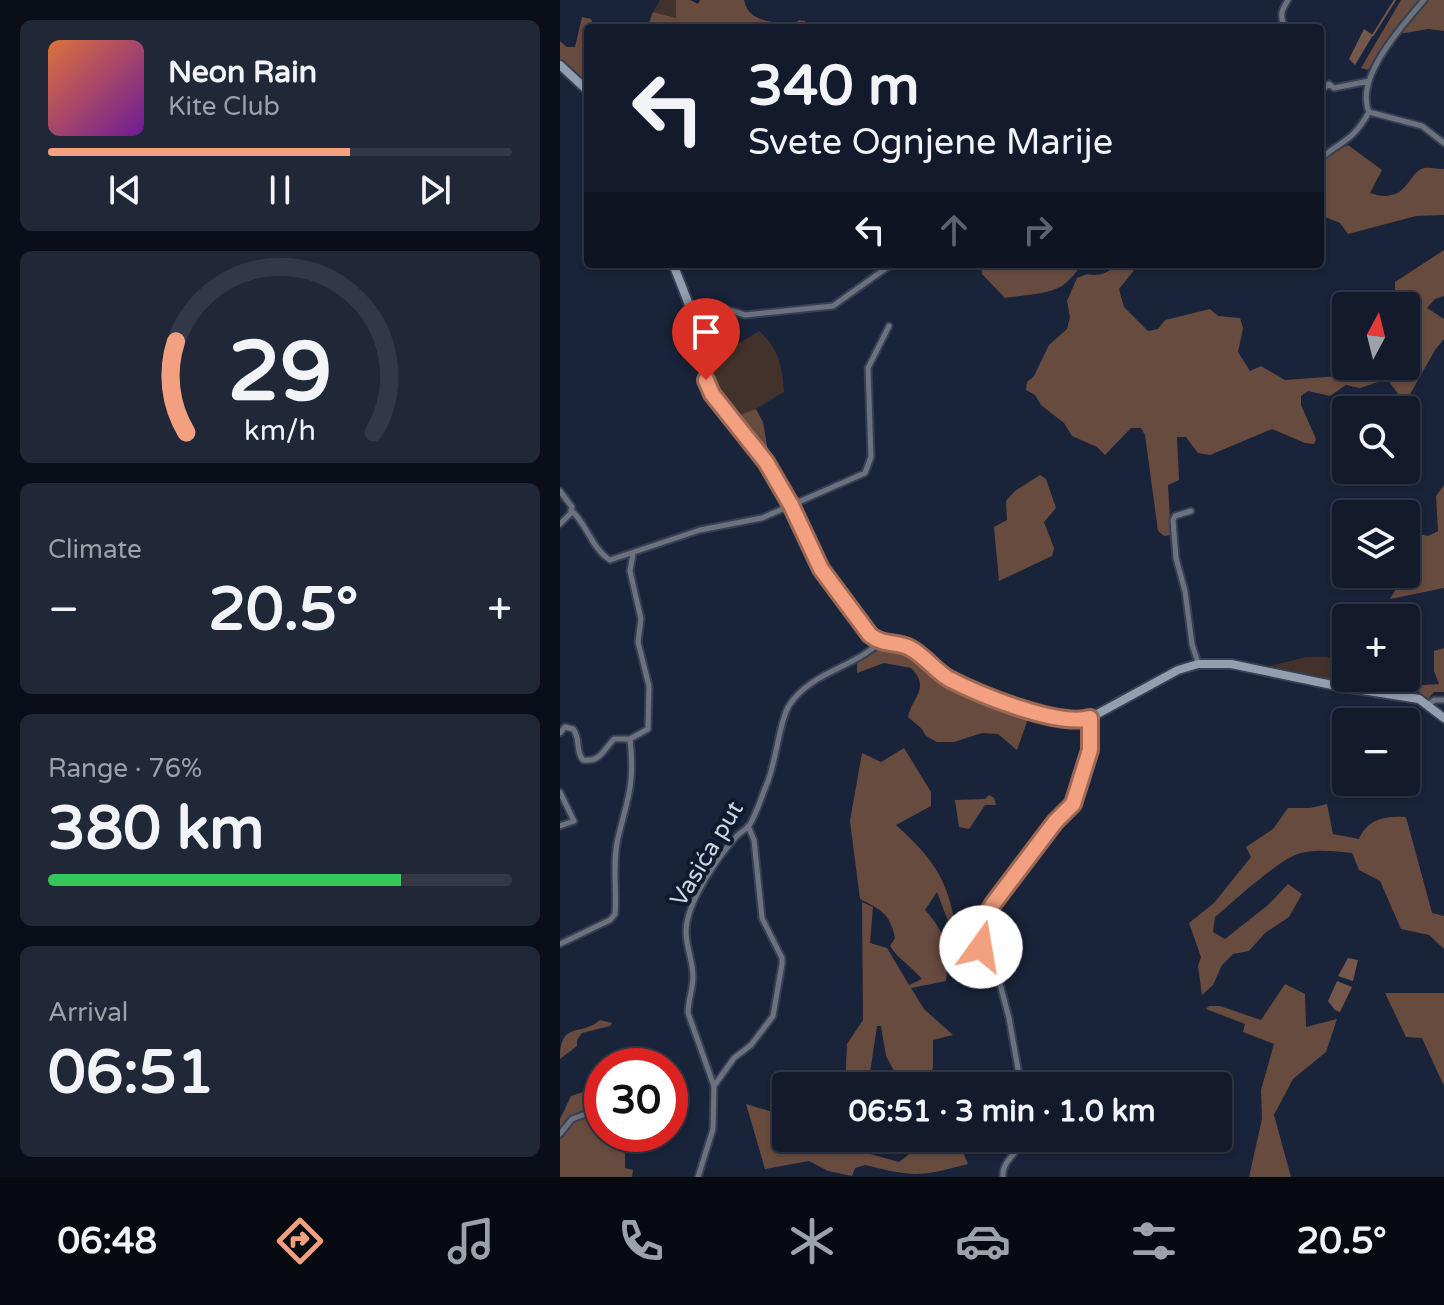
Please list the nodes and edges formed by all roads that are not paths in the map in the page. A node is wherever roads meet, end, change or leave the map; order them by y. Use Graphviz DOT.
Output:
graph roads {
  1 [pos="1288,0"];
  2 [pos="1424,0"];
  3 [pos="1284,24"];
  4 [pos="560,65"];
  5 [pos="1369,81"];
  6 [pos="584,87"];
  7 [pos="1324,88"];
  8 [pos="1369,112"];
  9 [pos="1444,143"];
  10 [pos="1324,156"];
  11 [pos="675,268"];
  12 [pos="886,268"];
  13 [pos="695,320"];
  14 [pos="889,326"];
  15 [pos="560,491"];
  16 [pos="791,505"];
  17 [pos="571,510"];
  18 [pos="1191,511"];
  19 [pos="560,524"];
  20 [pos="634,553"];
  21 [pos="880,642"];
  22 [pos="1198,664"];
  23 [pos="1444,700"];
  24 [pos="1428,704"];
  25 [pos="1090,718"];
  26 [pos="1444,718"];
  27 [pos="560,733"];
  28 [pos="630,739"];
  29 [pos="560,792"];
  30 [pos="560,826"];
  31 [pos="748,826"];
  32 [pos="560,944"];
  33 [pos="1019,1072"];
  34 [pos="714,1086"];
  35 [pos="584,1115"];
  36 [pos="560,1134"];
  37 [pos="1016,1152"];
  38 [pos="698,1177"];
  39 [pos="1003,1177"];
  1 -- 3 [label="street"];
  2 -- 5 [label="street"];
  4 -- 6 [label="street"];
  5 -- 7 [label="street"];
  5 -- 8 [label="street"];
  8 -- 9 [label="street"];
  8 -- 10 [label="street"];
  11 -- 13 [label="street"];
  12 -- 13 [label="street"];
  13 -- 16 [label="street"];
  14 -- 16 [label="street"];
  15 -- 17 [label="street"];
  16 -- 20 [label="street"];
  16 -- 21 [label="street"];
  17 -- 19 [label="street"];
  17 -- 20 [label="street"];
  18 -- 22 [label="street"];
  20 -- 28 [label="street"];
  21 -- 25 [label="street"];
  21 -- 31 [label="street, Vasića put"];
  22 -- 24 [label="street"];
  22 -- 25 [label="street"];
  23 -- 24 [label="street"];
  24 -- 26 [label="street"];
  25 -- 33 [label="street"];
  27 -- 28 [label="street"];
  28 -- 32 [label="street"];
  29 -- 30 [label="street"];
  31 -- 34 [label="street, Vasića put"];
  31 -- 34 [label="street"];
  34 -- 38 [label="street, Vasića put"];
  35 -- 36 [label="street"];
  37 -- 39 [label="street"];
}
